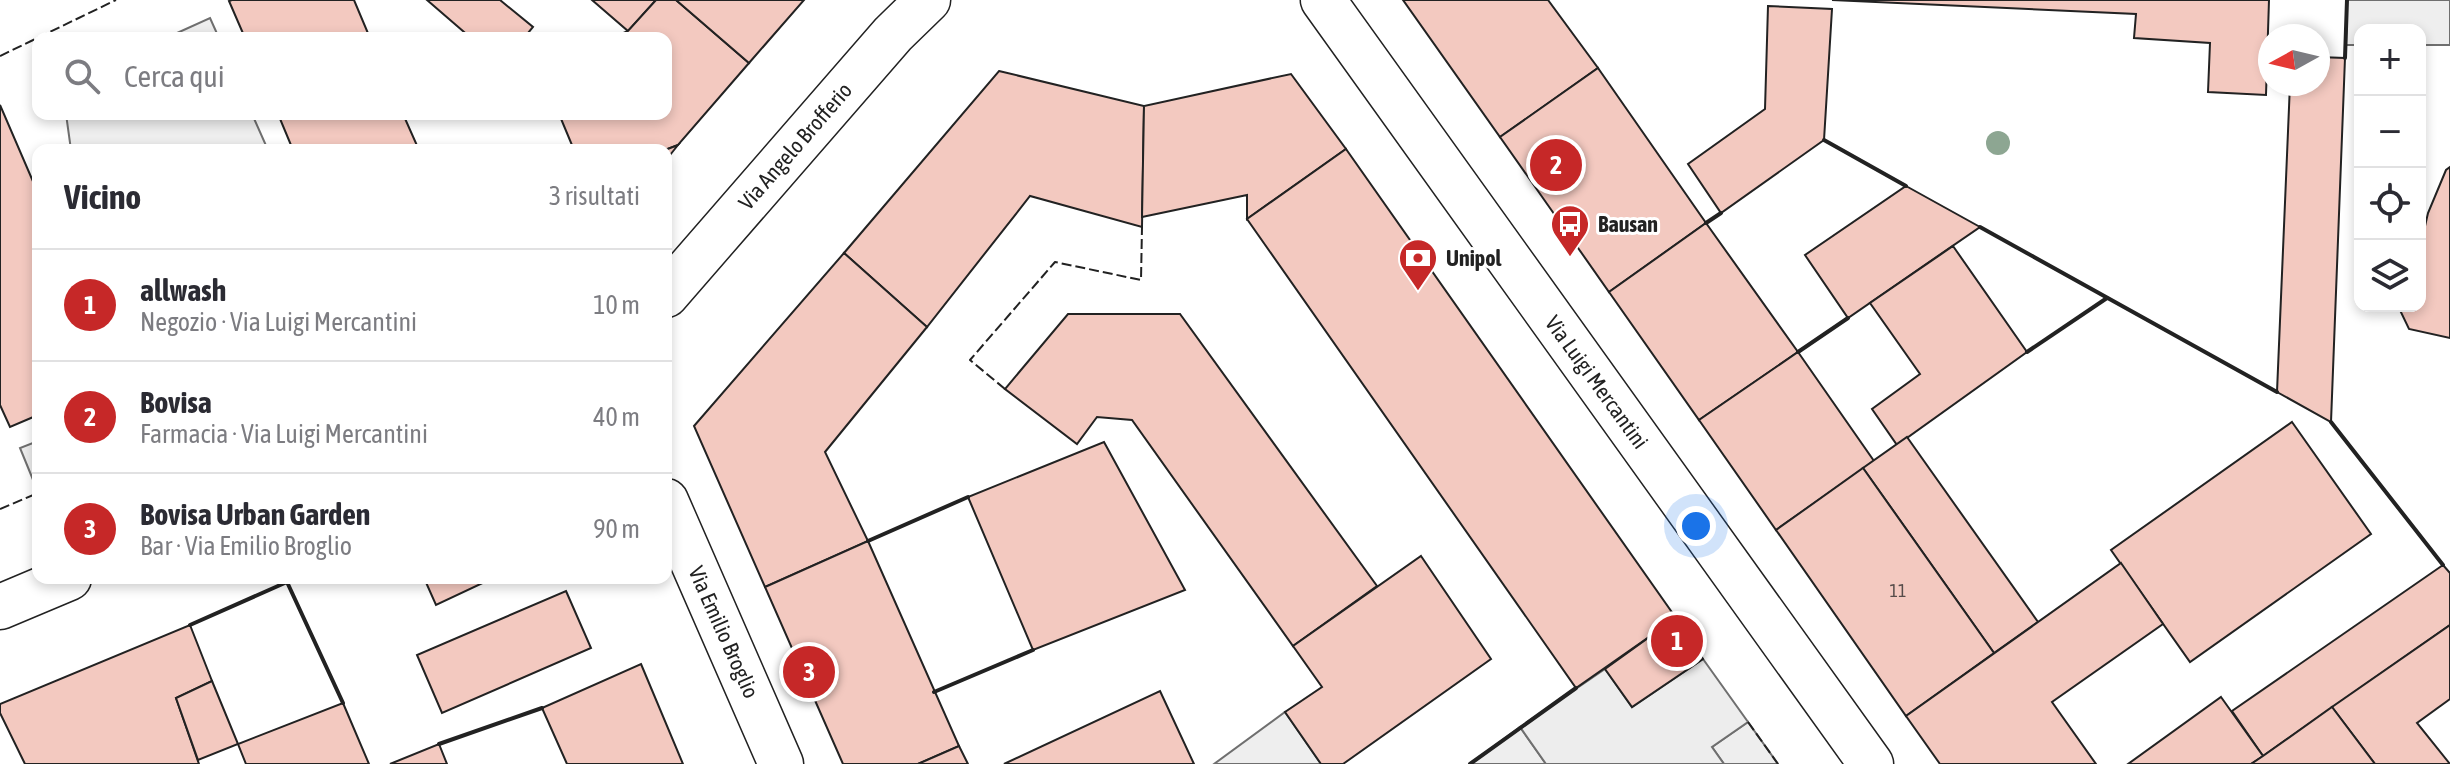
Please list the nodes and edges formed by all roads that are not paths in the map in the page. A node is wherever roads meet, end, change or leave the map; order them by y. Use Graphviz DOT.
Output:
graph roads {
  1 [pos="928,0"];
  2 [pos="1323,0"];
  3 [pos="672,288"];
  4 [pos="672,515"];
  5 [pos="55,584"];
  6 [pos="0,607"];
  7 [pos="781,764"];
  8 [pos="1871,764"];
  1 -- 3 [label="street, Via Angelo Brofferio"];
  2 -- 8 [label="street, Via Luigi Mercantini"];
  4 -- 7 [label="street, Via Emilio Broglio"];
  5 -- 6 [label="street"];
}
